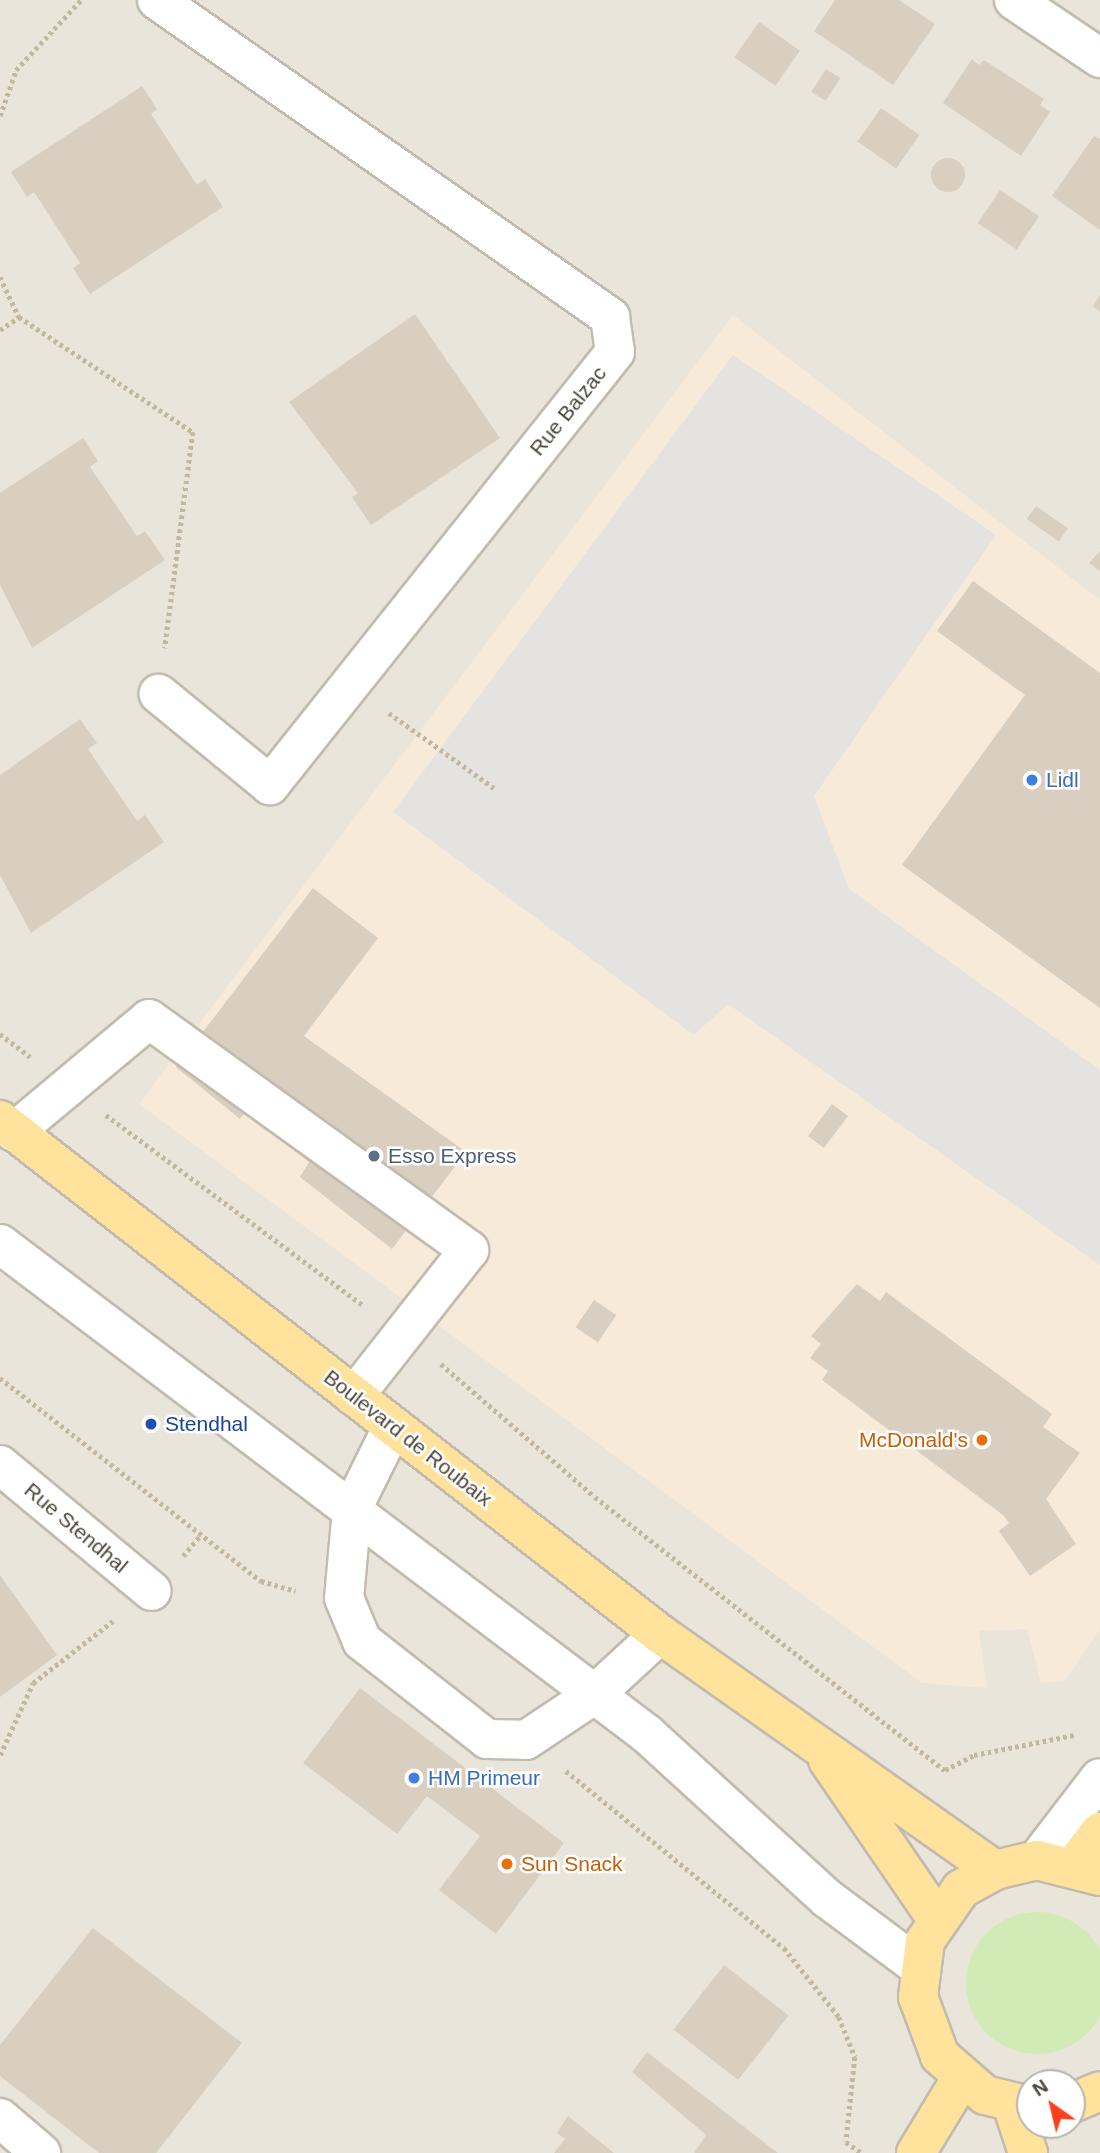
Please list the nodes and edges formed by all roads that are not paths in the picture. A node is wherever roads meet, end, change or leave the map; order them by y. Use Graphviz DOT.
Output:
graph roads {
  1 [pos="157,0"];
  2 [pos="1014,0"];
  3 [pos="1100,58"];
  4 [pos="159,694"];
  5 [pos="7,1126"];
  6 [pos="0,1244"];
  7 [pos="354,1396"];
  8 [pos="393,1426"];
  9 [pos="0,1465"];
  10 [pos="352,1509"];
  11 [pos="152,1591"];
  12 [pos="660,1634"];
  13 [pos="594,1695"];
  14 [pos="821,1750"];
  15 [pos="1100,1778"];
  16 [pos="1100,1832"];
  17 [pos="1070,1867"];
  18 [pos="995,1870"];
  19 [pos="936,1918"];
  20 [pos="918,1966"];
  21 [pos="961,2079"];
  22 [pos="1016,2103"];
  23 [pos="0,2118"];
  24 [pos="41,2153"];
  25 [pos="916,2153"];
  1 -- 4 [label="street, Rue Balzac"];
  2 -- 3 [label="street"];
  5 -- 7 [label="main road, Boulevard de Roubaix"];
  5 -- 7 [label="street"];
  6 -- 10 [label="street"];
  7 -- 8 [label="main road, Boulevard de Roubaix"];
  8 -- 10 [label="street"];
  8 -- 12 [label="main road, Boulevard de Roubaix"];
  9 -- 11 [label="street, Rue Stendhal"];
  10 -- 13 [label="street"];
  10 -- 13 [label="street"];
  12 -- 13 [label="street"];
  12 -- 14 [label="main road, Boulevard de Roubaix"];
  13 -- 20 [label="street"];
  14 -- 18 [label="main road, Boulevard de Roubaix"];
  14 -- 19 [label="main road, Boulevard de Roubaix"];
  15 -- 17 [label="street"];
  16 -- 17 [label="main road"];
  17 -- 18 [label="main road"];
  18 -- 19 [label="main road"];
  19 -- 20 [label="main road"];
  20 -- 21 [label="main road"];
  21 -- 22 [label="main road"];
  21 -- 25 [label="main road"];
  23 -- 24 [label="street"];
}
